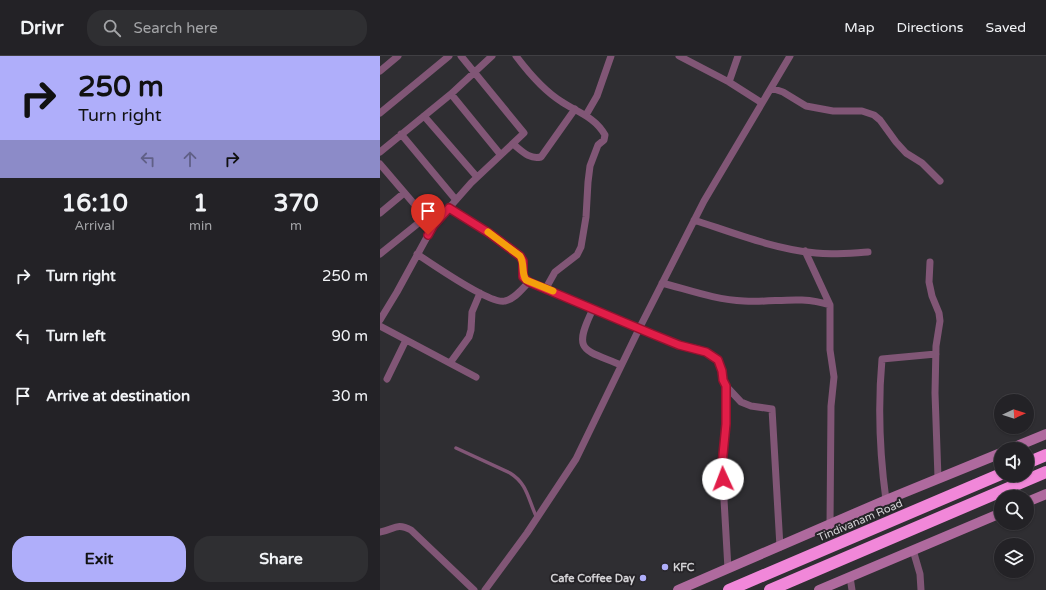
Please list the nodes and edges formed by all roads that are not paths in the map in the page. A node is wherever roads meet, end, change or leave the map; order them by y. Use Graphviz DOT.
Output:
graph roads {
  1 [pos="398,56"];
  2 [pos="448,56"];
  3 [pos="461,56"];
  4 [pos="492,56"];
  5 [pos="516,56"];
  6 [pos="611,56"];
  7 [pos="679,56"];
  8 [pos="738,56"];
  9 [pos="790,56"];
  10 [pos="380,71"];
  11 [pos="474,72"];
  12 [pos="729,82"];
  13 [pos="771,88"];
  14 [pos="451,94"];
  15 [pos="762,103"];
  16 [pos="575,109"];
  17 [pos="380,113"];
  18 [pos="586,115"];
  19 [pos="424,116"];
  20 [pos="401,134"];
  21 [pos="512,144"];
  22 [pos="380,152"];
  23 [pos="500,154"];
  24 [pos="380,164"];
  25 [pos="477,177"];
  26 [pos="940,181"];
  27 [pos="404,193"];
  28 [pos="456,200"];
  29 [pos="449,208"];
  30 [pos="380,213"];
  31 [pos="426,217"];
  32 [pos="694,220"];
  33 [pos="433,226"];
  34 [pos="805,252"];
  35 [pos="868,252"];
  36 [pos="380,254"];
  37 [pos="417,254"];
  38 [pos="930,262"];
  39 [pos="529,282"];
  40 [pos="662,282"];
  41 [pos="546,288"];
  42 [pos="480,293"];
  43 [pos="830,305"];
  44 [pos="593,309"];
  45 [pos="380,320"];
  46 [pos="380,326"];
  47 [pos="639,329"];
  48 [pos="406,340"];
  49 [pos="936,354"];
  50 [pos="450,363"];
  51 [pos="621,365"];
  52 [pos="476,376"];
  53 [pos="386,379"];
  54 [pos="726,386"];
  55 [pos="1046,434"];
  56 [pos="1027,442"];
  57 [pos="456,448"];
  58 [pos="1046,455"];
  59 [pos="994,456"];
  60 [pos="1034,460"];
  61 [pos="1046,472"];
  62 [pos="994,477"];
  63 [pos="938,478"];
  64 [pos="1046,494"];
  65 [pos="1034,499"];
  66 [pos="886,500"];
  67 [pos="994,516"];
  68 [pos="537,518"];
  69 [pos="830,525"];
  70 [pos="380,532"];
  71 [pos="780,547"];
  72 [pos="913,550"];
  73 [pos="728,569"];
  74 [pos="850,576"];
  75 [pos="474,590"];
  76 [pos="485,590"];
  77 [pos="678,590"];
  78 [pos="730,590"];
  79 [pos="770,590"];
  80 [pos="819,590"];
  81 [pos="852,590"];
  82 [pos="921,590"];
  1 -- 10 [label="street"];
  2 -- 17 [label="street"];
  3 -- 11 [label="street"];
  4 -- 11 [label="street"];
  5 -- 16 [label="street"];
  6 -- 18 [label="street"];
  7 -- 12 [label="street"];
  8 -- 12 [label="street"];
  9 -- 13 [label="street"];
  11 -- 14 [label="street"];
  11 -- 21 [label="street"];
  12 -- 15 [label="street"];
  13 -- 15 [label="street"];
  13 -- 26 [label="street"];
  14 -- 19 [label="street"];
  14 -- 23 [label="street"];
  15 -- 32 [label="street"];
  16 -- 18 [label="street"];
  16 -- 21 [label="street"];
  18 -- 41 [label="street"];
  19 -- 20 [label="street"];
  19 -- 25 [label="street"];
  20 -- 22 [label="street"];
  20 -- 28 [label="street"];
  21 -- 23 [label="street"];
  23 -- 25 [label="street"];
  24 -- 27 [label="street"];
  25 -- 28 [label="street"];
  27 -- 30 [label="street"];
  27 -- 31 [label="street"];
  28 -- 29 [label="street"];
  29 -- 33 [label="street"];
  29 -- 39 [label="street"];
  31 -- 33 [label="street"];
  31 -- 36 [label="street"];
  32 -- 34 [label="street"];
  32 -- 40 [label="street"];
  33 -- 37 [label="street"];
  34 -- 35 [label="street"];
  34 -- 43 [label="street"];
  37 -- 42 [label="street"];
  37 -- 45 [label="street"];
  38 -- 49 [label="street"];
  39 -- 41 [label="street"];
  39 -- 42 [label="street"];
  40 -- 43 [label="street"];
  40 -- 47 [label="street"];
  41 -- 44 [label="street"];
  42 -- 50 [label="street"];
  43 -- 69 [label="street"];
  44 -- 47 [label="street"];
  44 -- 51 [label="street"];
  46 -- 48 [label="street"];
  47 -- 51 [label="street"];
  47 -- 54 [label="street"];
  48 -- 50 [label="street"];
  48 -- 53 [label="street"];
  49 -- 63 [label="street"];
  49 -- 66 [label="street"];
  50 -- 52 [label="street"];
  51 -- 68 [label="street"];
  54 -- 71 [label="street"];
  54 -- 73 [label="street"];
  55 -- 56 [label="street"];
  57 -- 68 [label="lane"];
  58 -- 60 [label="highway"];
  59 -- 63 [label="street"];
  61 -- 79 [label="highway"];
  62 -- 78 [label="highway, Tindivanam Road"];
  63 -- 66 [label="street"];
  64 -- 65 [label="street"];
  66 -- 69 [label="street"];
  67 -- 72 [label="street"];
  68 -- 76 [label="street"];
  69 -- 71 [label="street"];
  70 -- 75 [label="street"];
  71 -- 73 [label="street"];
  72 -- 74 [label="street"];
  72 -- 82 [label="street"];
  73 -- 77 [label="street"];
  74 -- 80 [label="street"];
  74 -- 81 [label="street"];
}
